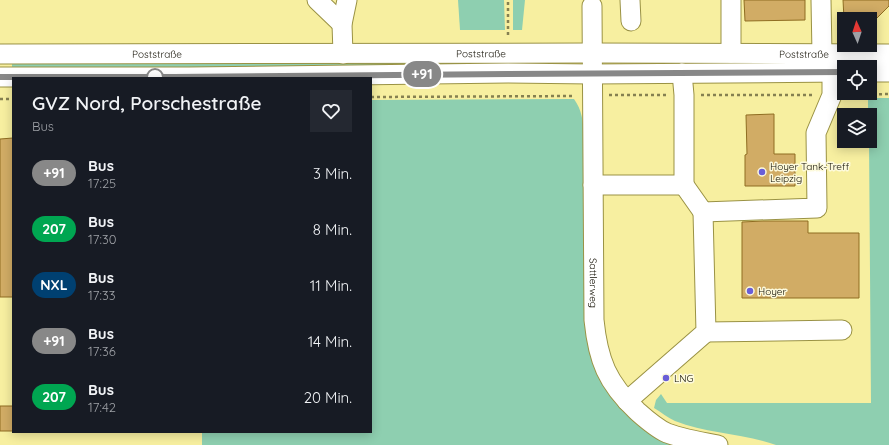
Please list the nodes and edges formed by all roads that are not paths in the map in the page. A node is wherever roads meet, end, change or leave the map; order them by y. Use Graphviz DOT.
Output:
graph roads {
  1 [pos="317,0"];
  2 [pos="347,0"];
  3 [pos="630,0"];
  4 [pos="731,0"];
  5 [pos="821,0"];
  6 [pos="592,6"];
  7 [pos="631,21"];
  8 [pos="342,24"];
  9 [pos="591,53"];
  10 [pos="0,54"];
  11 [pos="343,54"];
  12 [pos="731,54"];
  13 [pos="822,54"];
  14 [pos="889,54"];
  15 [pos="837,72"];
  16 [pos="877,72"];
  17 [pos="889,72"];
  18 [pos="592,74"];
  19 [pos="682,74"];
  20 [pos="837,76"];
  21 [pos="0,77"];
  22 [pos="12,77"];
  23 [pos="269,77"];
  24 [pos="593,185"];
  25 [pos="684,185"];
  26 [pos="703,212"];
  27 [pos="842,330"];
  28 [pos="706,332"];
  29 [pos="627,401"];
  30 [pos="718,445"];
  1 -- 8 [label="street"];
  2 -- 8 [label="street"];
  3 -- 7 [label="street"];
  4 -- 12 [label="street"];
  5 -- 13 [label="street"];
  6 -- 9 [label="street, Sattlerweg"];
  8 -- 11 [label="street"];
  9 -- 11 [label="street, Poststraße"];
  9 -- 12 [label="street, Poststraße"];
  9 -- 18 [label="street, Sattlerweg"];
  10 -- 11 [label="street, Poststraße"];
  12 -- 13 [label="street, Poststraße"];
  13 -- 14 [label="street, Poststraße"];
  15 -- 19 [label="street, Poststraße"];
  16 -- 17 [label="street"];
  18 -- 19 [label="street, Poststraße"];
  18 -- 23 [label="street, Poststraße"];
  18 -- 24 [label="street, Sattlerweg"];
  19 -- 25 [label="street"];
  20 -- 26 [label="street"];
  21 -- 22 [label="street, Poststraße"];
  24 -- 25 [label="street"];
  24 -- 29 [label="street, Sattlerweg"];
  25 -- 26 [label="street"];
  26 -- 28 [label="street"];
  27 -- 28 [label="street"];
  28 -- 29 [label="street"];
  29 -- 30 [label="street, Sattlerweg"];
}
